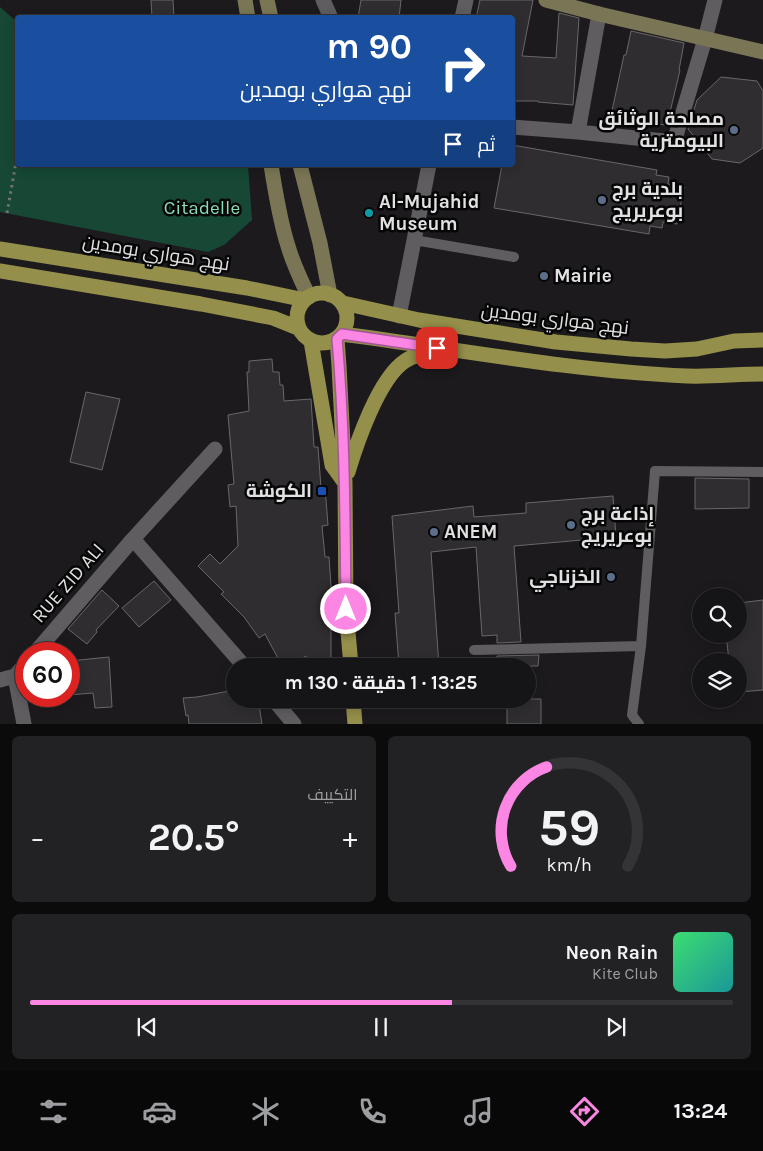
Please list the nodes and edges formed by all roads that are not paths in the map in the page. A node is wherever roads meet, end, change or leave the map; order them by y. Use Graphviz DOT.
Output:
graph roads {
  1 [pos="245,0"];
  2 [pos="267,0"];
  3 [pos="323,0"];
  4 [pos="466,0"];
  5 [pos="546,0"];
  6 [pos="715,0"];
  7 [pos="599,14"];
  8 [pos="248,15"];
  9 [pos="270,15"];
  10 [pos="329,15"];
  11 [pos="463,15"];
  12 [pos="705,39"];
  13 [pos="763,52"];
  14 [pos="515,128"];
  15 [pos="578,132"];
  16 [pos="271,167"];
  17 [pos="301,167"];
  18 [pos="429,167"];
  19 [pos="414,240"];
  20 [pos="0,248"];
  21 [pos="514,257"];
  22 [pos="0,271"];
  23 [pos="307,298"];
  24 [pos="337,299"];
  25 [pos="399,316"];
  26 [pos="298,328"];
  27 [pos="340,336"];
  28 [pos="763,340"];
  29 [pos="311,341"];
  30 [pos="473,353"];
  31 [pos="763,374"];
  32 [pos="215,449"];
  33 [pos="763,472"];
  34 [pos="345,484"];
  35 [pos="133,539"];
  36 [pos="44,642"];
  37 [pos="641,646"];
  38 [pos="474,650"];
  39 [pos="237,658"];
  40 [pos="350,658"];
  41 [pos="7,678"];
  42 [pos="281,708"];
  43 [pos="354,708"];
  44 [pos="24,724"];
  45 [pos="294,724"];
  46 [pos="355,724"];
  47 [pos="639,724"];
  1 -- 8 [label="street"];
  2 -- 9 [label="street"];
  3 -- 10 [label="street"];
  4 -- 11 [label="street"];
  5 -- 7 [label="street"];
  6 -- 12 [label="street"];
  7 -- 12 [label="street"];
  7 -- 15 [label="street"];
  12 -- 13 [label="street"];
  12 -- 15 [label="street"];
  14 -- 15 [label="street"];
  16 -- 23 [label="street"];
  17 -- 24 [label="street"];
  18 -- 19 [label="street"];
  19 -- 21 [label="lane"];
  19 -- 25 [label="street"];
  20 -- 23 [label="main road, نهج هواري بومدين"];
  22 -- 26 [label="main road"];
  23 -- 24 [label="main road"];
  23 -- 26 [label="main road"];
  24 -- 25 [label="main road, نهج هواري بومدين"];
  24 -- 27 [label="main road"];
  25 -- 28 [label="main road, نهج هواري بومدين"];
  26 -- 29 [label="main road"];
  27 -- 29 [label="main road"];
  27 -- 30 [label="main road"];
  27 -- 34 [label="main road"];
  29 -- 34 [label="main road"];
  30 -- 31 [label="main road"];
  30 -- 34 [label="main road"];
  32 -- 35 [label="street, RUE ZID ALI"];
  33 -- 37 [label="lane"];
  34 -- 40 [label="main road"];
  35 -- 36 [label="street, RUE ZID ALI"];
  35 -- 39 [label="street"];
  37 -- 38 [label="lane"];
  37 -- 47 [label="lane"];
  41 -- 44 [label="street"];
  42 -- 45 [label="street"];
  43 -- 46 [label="main road"];
}
